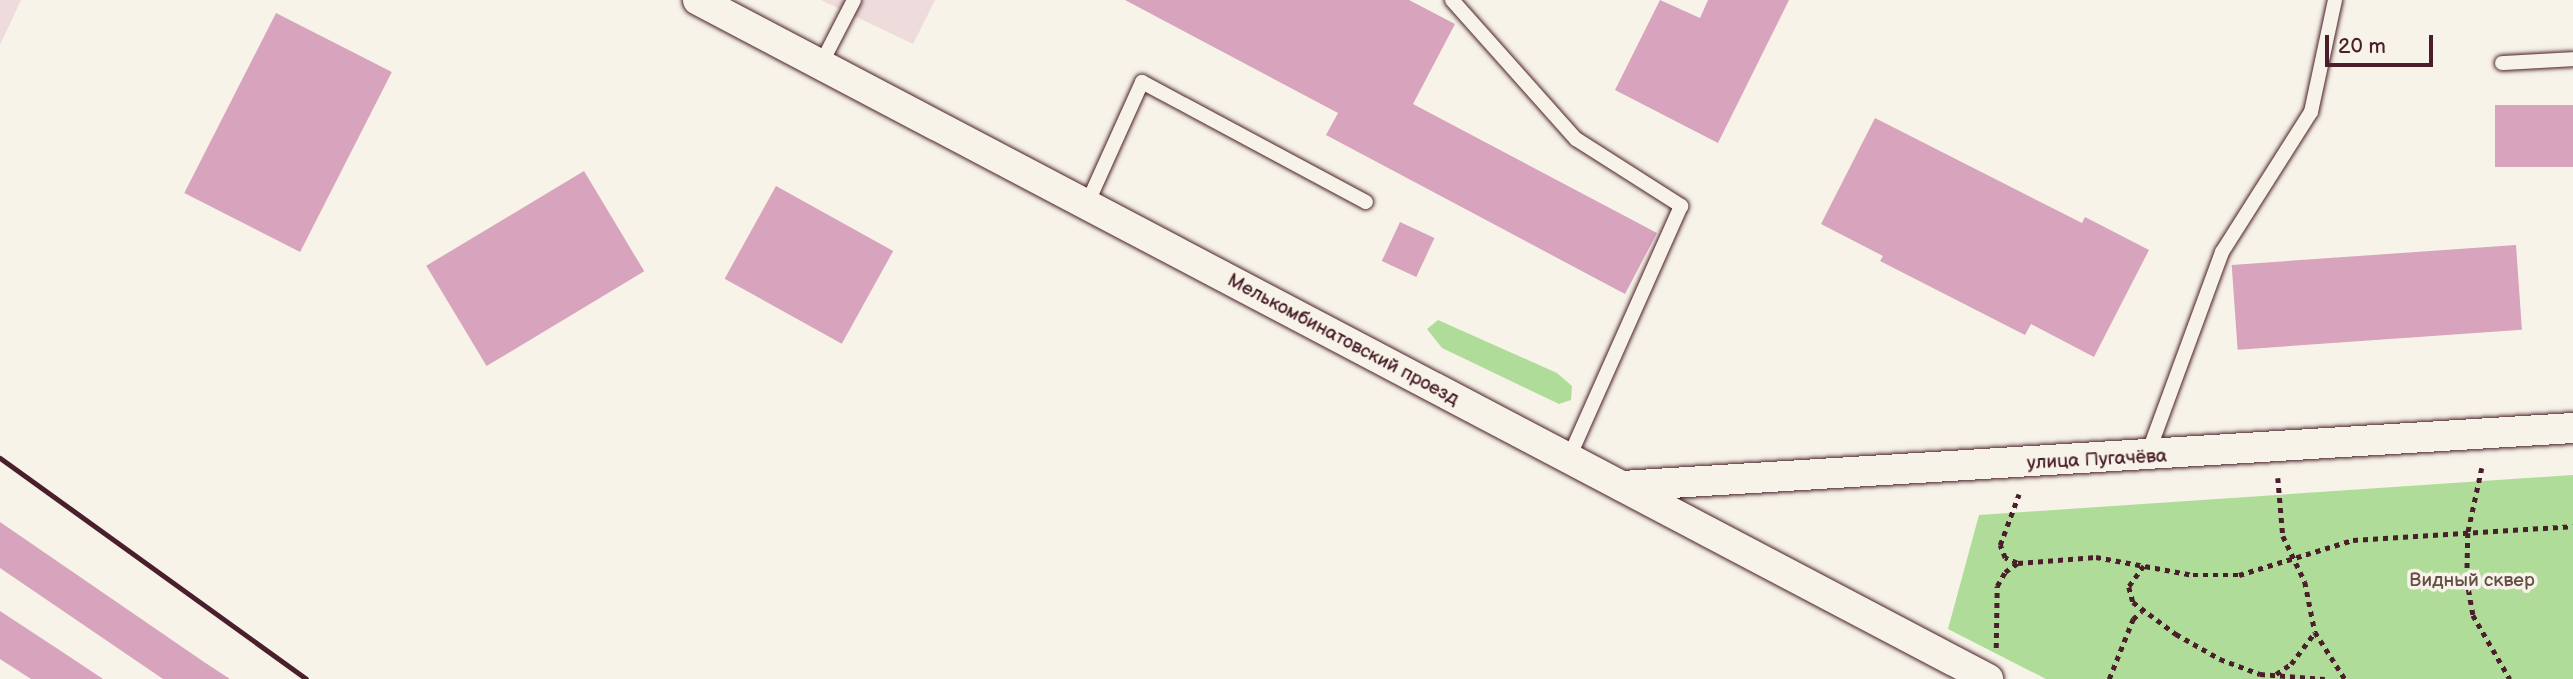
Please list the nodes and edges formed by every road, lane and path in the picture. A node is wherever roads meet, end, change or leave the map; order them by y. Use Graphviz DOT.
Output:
graph roads {
  1 [pos="698,0"];
  2 [pos="854,0"];
  3 [pos="1452,0"];
  4 [pos="2335,0"];
  5 [pos="735,9"];
  6 [pos="2573,59"];
  7 [pos="2502,63"];
  8 [pos="821,64"];
  9 [pos="1366,202"];
  10 [pos="1087,204"];
  11 [pos="2573,428"];
  12 [pos="2489,434"];
  13 [pos="2277,449"];
  14 [pos="1569,458"];
  15 [pos="2147,458"];
  16 [pos="2031,464"];
  17 [pos="1621,486"];
  18 [pos="2573,526"];
  19 [pos="2469,533"];
  20 [pos="2295,561"];
  21 [pos="2018,563"];
  22 [pos="2145,566"];
  23 [pos="2141,612"];
  24 [pos="2315,632"];
  25 [pos="1992,665"];
  26 [pos="2276,675"];
  27 [pos="2109,679"];
  28 [pos="2325,679"];
  29 [pos="2345,679"];
  30 [pos="2510,679"];
  1 -- 5 [label="street, Мелькомбинатовский проезд"];
  2 -- 8 [label="lane"];
  3 -- 14 [label="lane"];
  4 -- 15 [label="lane"];
  5 -- 8 [label="street, Мелькомбинатовский проезд"];
  6 -- 7 [label="lane"];
  8 -- 10 [label="street, Мелькомбинатовский проезд"];
  9 -- 10 [label="lane"];
  10 -- 14 [label="street, Мелькомбинатовский проезд"];
  11 -- 12 [label="street, улица Пугачёва"];
  12 -- 13 [label="street, улица Пугачёва"];
  12 -- 19 [label="path"];
  13 -- 15 [label="street, улица Пугачёва"];
  13 -- 20 [label="path"];
  14 -- 17 [label="street, Мелькомбинатовский проезд"];
  15 -- 16 [label="street, улица Пугачёва"];
  16 -- 17 [label="street, улица Пугачёва"];
  16 -- 21 [label="path"];
  17 -- 25 [label="street, Мелькомбинатовский проезд"];
  18 -- 19 [label="path"];
  19 -- 20 [label="path"];
  19 -- 30 [label="path"];
  20 -- 22 [label="path"];
  20 -- 24 [label="path"];
  21 -- 22 [label="path"];
  21 -- 25 [label="path"];
  22 -- 23 [label="path"];
  23 -- 26 [label="path"];
  23 -- 27 [label="path"];
  24 -- 26 [label="path"];
  24 -- 29 [label="path"];
  26 -- 28 [label="path"];
}
